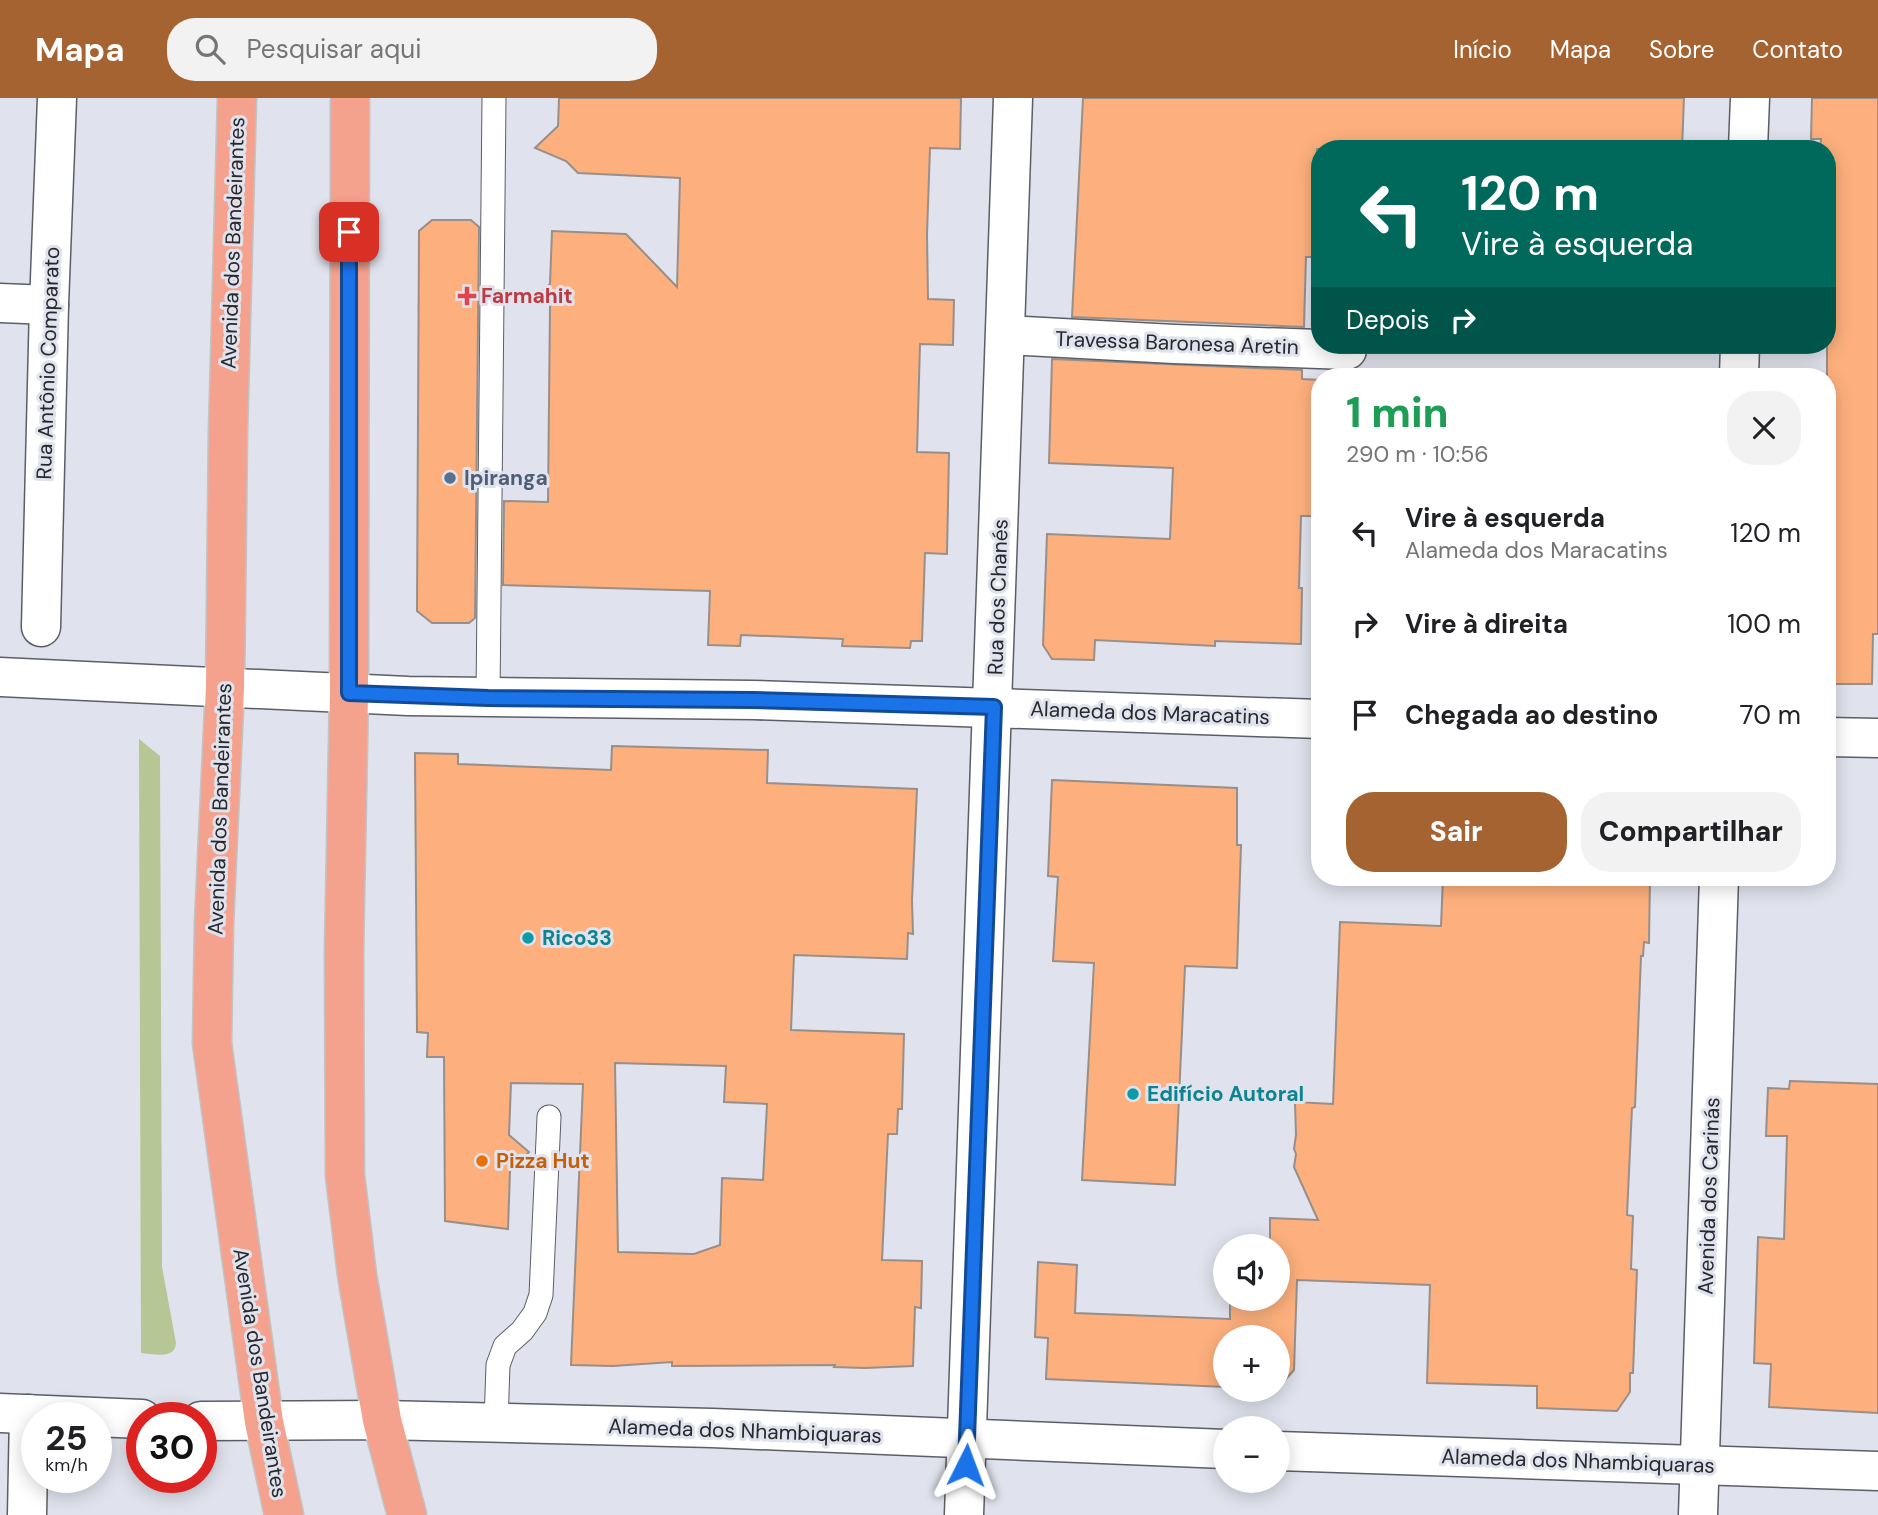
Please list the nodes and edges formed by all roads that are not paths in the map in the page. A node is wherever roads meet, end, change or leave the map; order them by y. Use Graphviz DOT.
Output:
graph roads {
  1 [pos="57,98"];
  2 [pos="237,98"];
  3 [pos="350,98"];
  4 [pos="494,98"];
  5 [pos="1013,98"];
  6 [pos="1750,98"];
  7 [pos="1748,140"];
  8 [pos="0,303"];
  9 [pos="49,305"];
  10 [pos="1007,335"];
  11 [pos="1311,348"];
  12 [pos="41,627"];
  13 [pos="0,677"];
  14 [pos="225,687"];
  15 [pos="349,693"];
  16 [pos="488,698"];
  17 [pos="994,707"];
  18 [pos="1311,719"];
  19 [pos="1836,737"];
  20 [pos="1878,738"];
  21 [pos="1719,886"];
  22 [pos="549,1117"];
  23 [pos="15,1413"];
  24 [pos="126,1418"];
  25 [pos="382,1420"];
  26 [pos="217,1422"];
  27 [pos="264,1422"];
  28 [pos="496,1423"];
  29 [pos="968,1439"];
  30 [pos="1213,1449"];
  31 [pos="1290,1451"];
  32 [pos="1700,1465"];
  33 [pos="1878,1471"];
  34 [pos="27,1515"];
  35 [pos="284,1515"];
  36 [pos="407,1515"];
  37 [pos="964,1515"];
  38 [pos="1698,1515"];
  1 -- 9 [label="street, Rua Antônio Comparato"];
  2 -- 14 [label="highway, Avenida dos Bandeirantes"];
  3 -- 15 [label="highway"];
  4 -- 16 [label="lane"];
  5 -- 10 [label="street, Rua dos Chanés"];
  6 -- 7 [label="street"];
  8 -- 9 [label="street"];
  9 -- 12 [label="street, Rua Antônio Comparato"];
  10 -- 11 [label="street, Travessa Baronesa Aretin"];
  10 -- 17 [label="street, Rua dos Chanés"];
  13 -- 14 [label="street, Alameda dos Maracatins"];
  14 -- 15 [label="street, Alameda dos Maracatins"];
  14 -- 27 [label="highway, Avenida dos Bandeirantes"];
  15 -- 16 [label="street, Alameda dos Maracatins"];
  15 -- 25 [label="highway"];
  16 -- 17 [label="street, Alameda dos Maracatins"];
  17 -- 18 [label="street, Alameda dos Maracatins"];
  17 -- 29 [label="street, Rua dos Chanés"];
  19 -- 20 [label="street"];
  21 -- 32 [label="street, Avenida dos Carinás"];
  22 -- 28 [label="lane"];
  23 -- 24 [label="street"];
  23 -- 34 [label="street"];
  25 -- 27 [label="street, Alameda dos Nhambiquaras"];
  25 -- 28 [label="street, Alameda dos Nhambiquaras"];
  25 -- 36 [label="highway"];
  26 -- 27 [label="street, Alameda dos Nhambiquaras"];
  27 -- 35 [label="highway, Avenida dos Bandeirantes"];
  28 -- 29 [label="street, Alameda dos Nhambiquaras"];
  29 -- 30 [label="street, Alameda dos Nhambiquaras"];
  29 -- 37 [label="street, Rua dos Chanés"];
  31 -- 32 [label="street, Alameda dos Nhambiquaras"];
  32 -- 33 [label="street, Alameda dos Nhambiquaras"];
  32 -- 38 [label="street, Avenida dos Carinás"];
}
